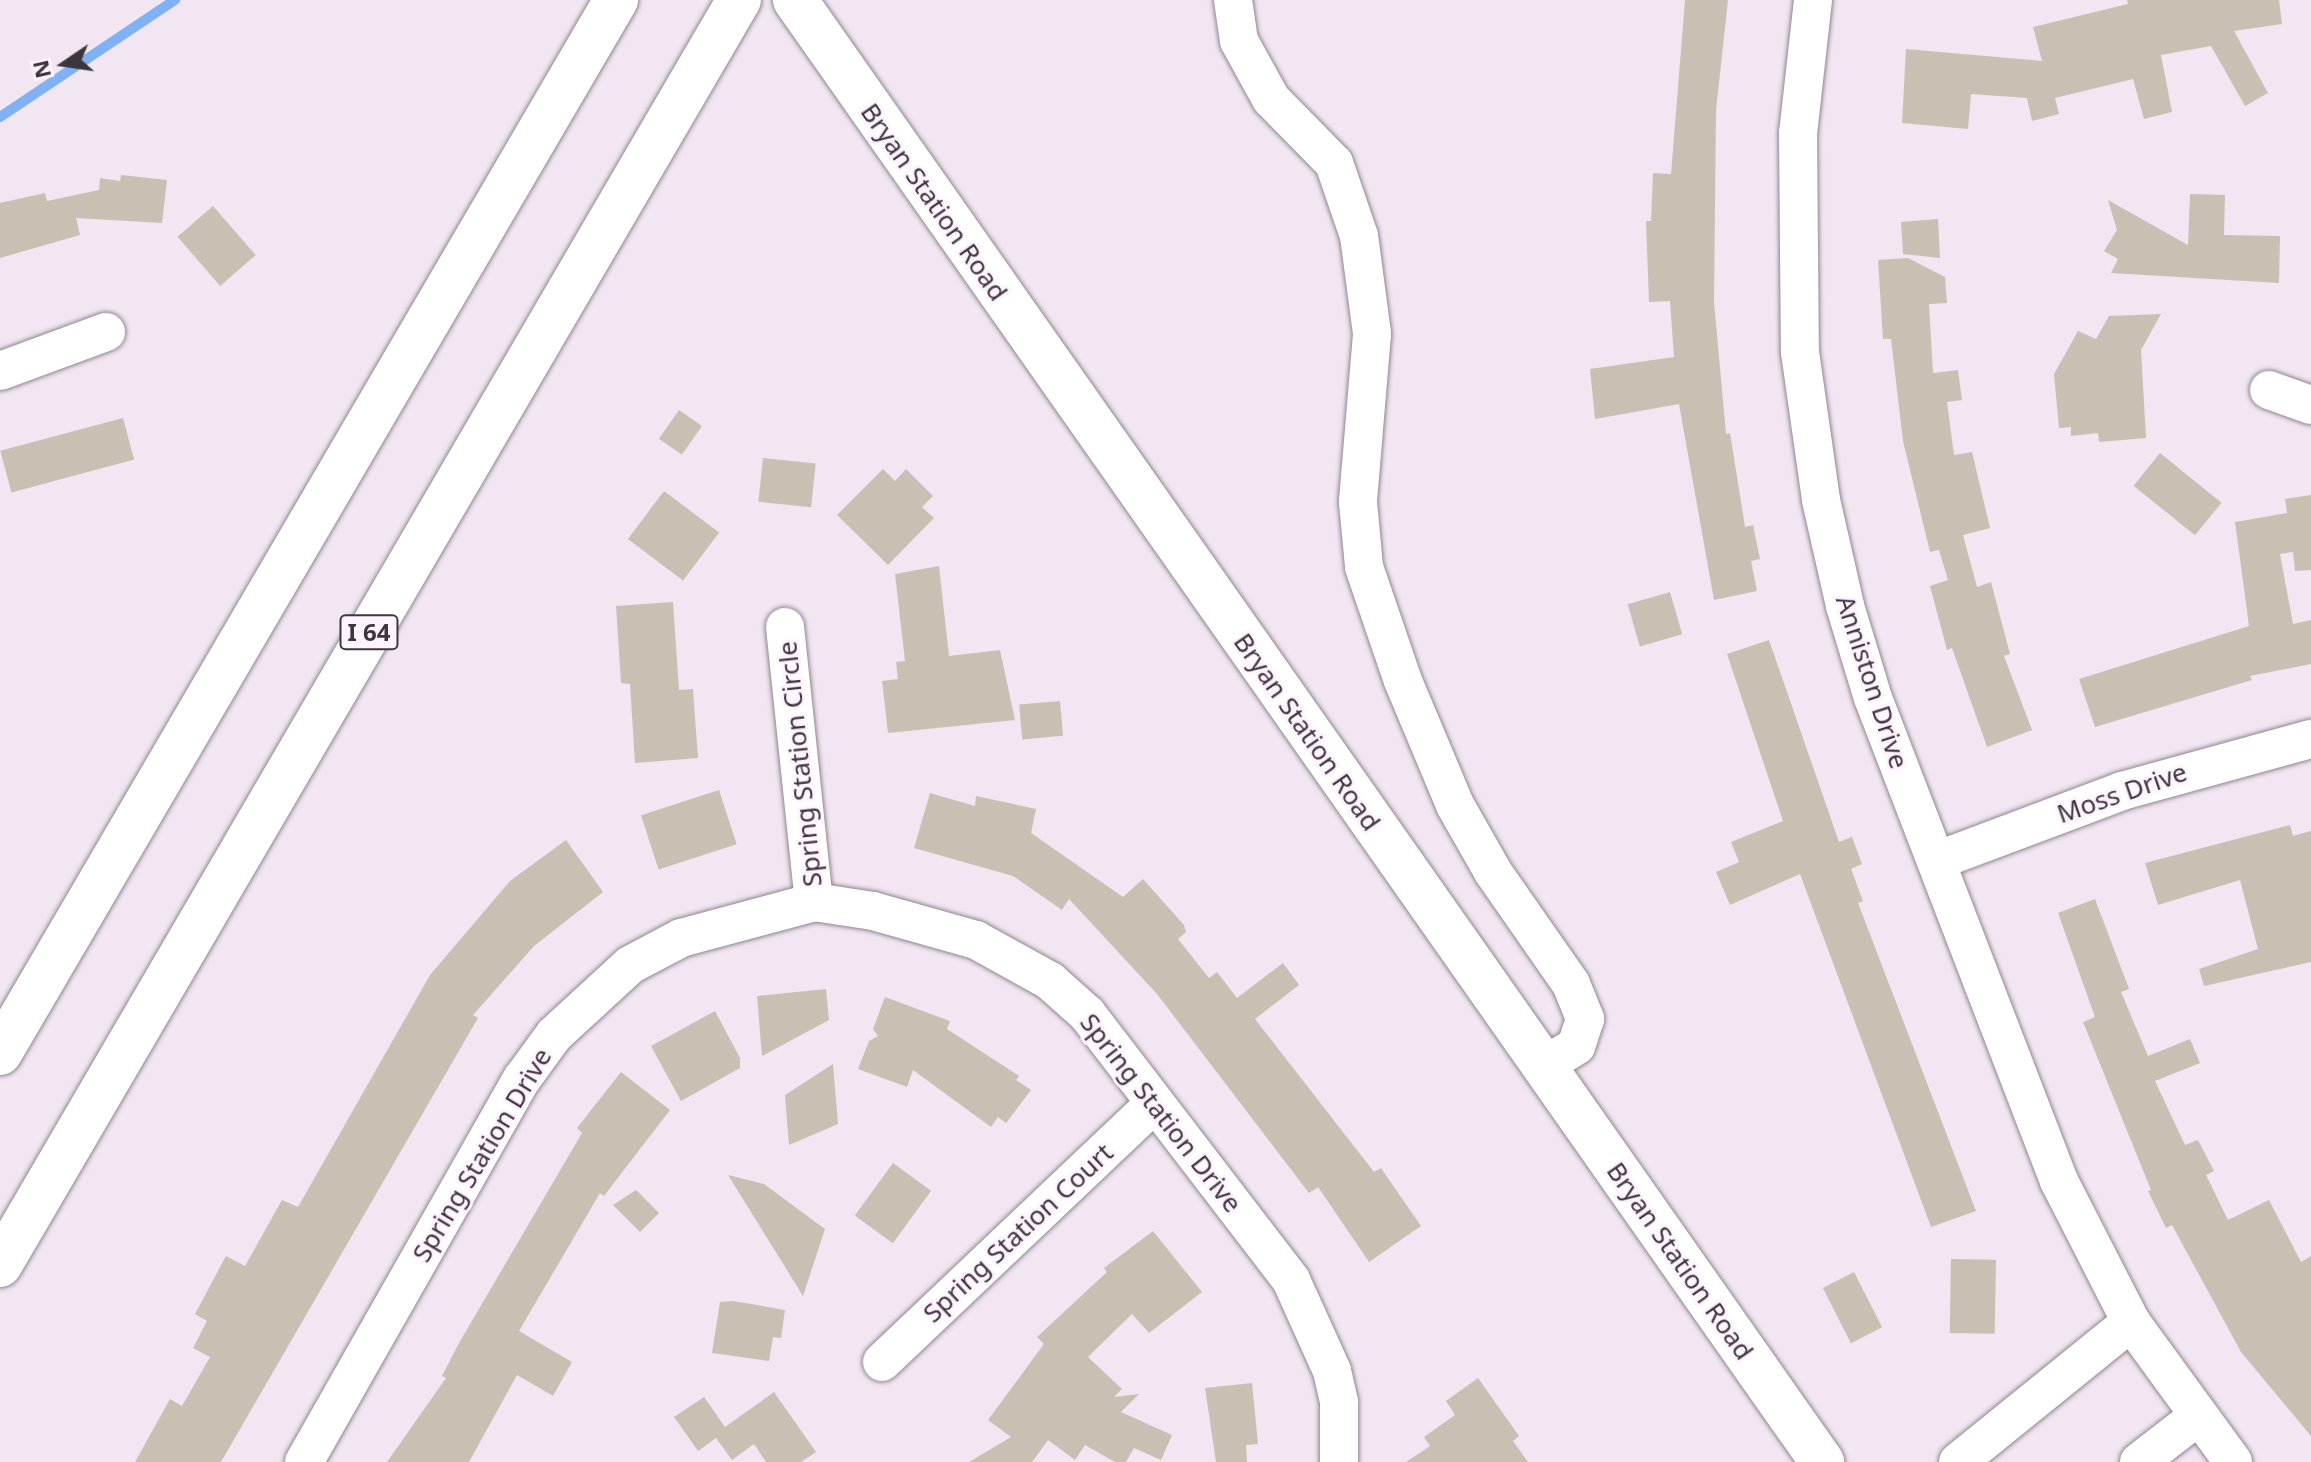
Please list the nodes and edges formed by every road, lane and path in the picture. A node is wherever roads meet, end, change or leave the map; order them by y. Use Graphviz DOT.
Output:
graph roads {
  1 [pos="616,0"];
  2 [pos="739,0"];
  3 [pos="795,0"];
  4 [pos="1233,0"];
  5 [pos="1813,0"];
  6 [pos="106,332"];
  7 [pos="0,371"];
  8 [pos="2269,390"];
  9 [pos="2311,405"];
  10 [pos="785,627"];
  11 [pos="2311,739"];
  12 [pos="1936,861"];
  13 [pos="814,902"];
  14 [pos="0,1053"];
  15 [pos="1543,1067"];
  16 [pos="1153,1105"];
  17 [pos="0,1265"];
  18 [pos="2131,1322"];
  19 [pos="882,1362"];
  20 [pos="2197,1417"];
  21 [pos="304,1462"];
  22 [pos="1339,1462"];
  23 [pos="1822,1462"];
  24 [pos="1958,1462"];
  25 [pos="2139,1462"];
  26 [pos="2233,1462"];
  1 -- 14 [label="main road"];
  2 -- 17 [label="main road, I 64"];
  3 -- 15 [label="main road, Bryan Station Road"];
  4 -- 15 [label="street"];
  5 -- 12 [label="street, Anniston Drive"];
  6 -- 7 [label="street"];
  8 -- 9 [label="street"];
  10 -- 13 [label="street, Spring Station Circle"];
  11 -- 12 [label="street, Moss Drive"];
  12 -- 18 [label="street, Anniston Drive"];
  13 -- 16 [label="street, Spring Station Drive"];
  13 -- 21 [label="street, Spring Station Drive"];
  15 -- 23 [label="main road, Bryan Station Road"];
  16 -- 19 [label="street, Spring Station Court"];
  16 -- 22 [label="street, Spring Station Drive"];
  18 -- 20 [label="street, Anniston Drive"];
  18 -- 24 [label="street"];
  20 -- 25 [label="street"];
  20 -- 26 [label="street, Anniston Drive"];
}
